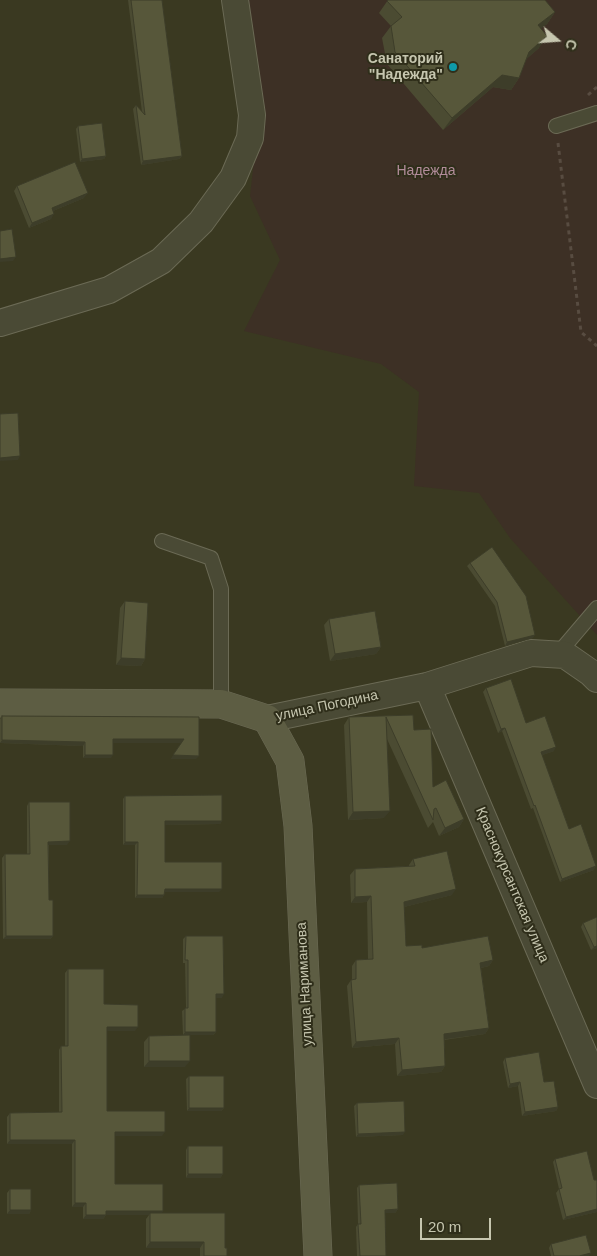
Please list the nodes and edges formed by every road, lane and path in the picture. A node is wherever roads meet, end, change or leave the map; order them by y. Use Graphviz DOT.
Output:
graph roads {
  1 [pos="234,0"];
  2 [pos="597,87"];
  3 [pos="583,100"];
  4 [pos="597,113"];
  5 [pos="556,126"];
  6 [pos="0,324"];
  7 [pos="597,346"];
  8 [pos="162,541"];
  9 [pos="597,608"];
  10 [pos="557,655"];
  11 [pos="597,679"];
  12 [pos="428,686"];
  13 [pos="0,703"];
  14 [pos="221,704"];
  15 [pos="267,719"];
  16 [pos="597,1085"];
  17 [pos="318,1256"];
  1 -- 6 [label="street"];
  2 -- 3 [label="path"];
  4 -- 5 [label="lane"];
  5 -- 7 [label="path"];
  8 -- 14 [label="lane"];
  9 -- 10 [label="lane"];
  10 -- 11 [label="street"];
  10 -- 12 [label="street, улица Погодина"];
  12 -- 15 [label="street, улица Погодина"];
  12 -- 16 [label="street, Краснокурсантская улица"];
  13 -- 14 [label="street, улица Погодина"];
  14 -- 15 [label="street, улица Погодина"];
  15 -- 17 [label="street, улица Нариманова"];
}
